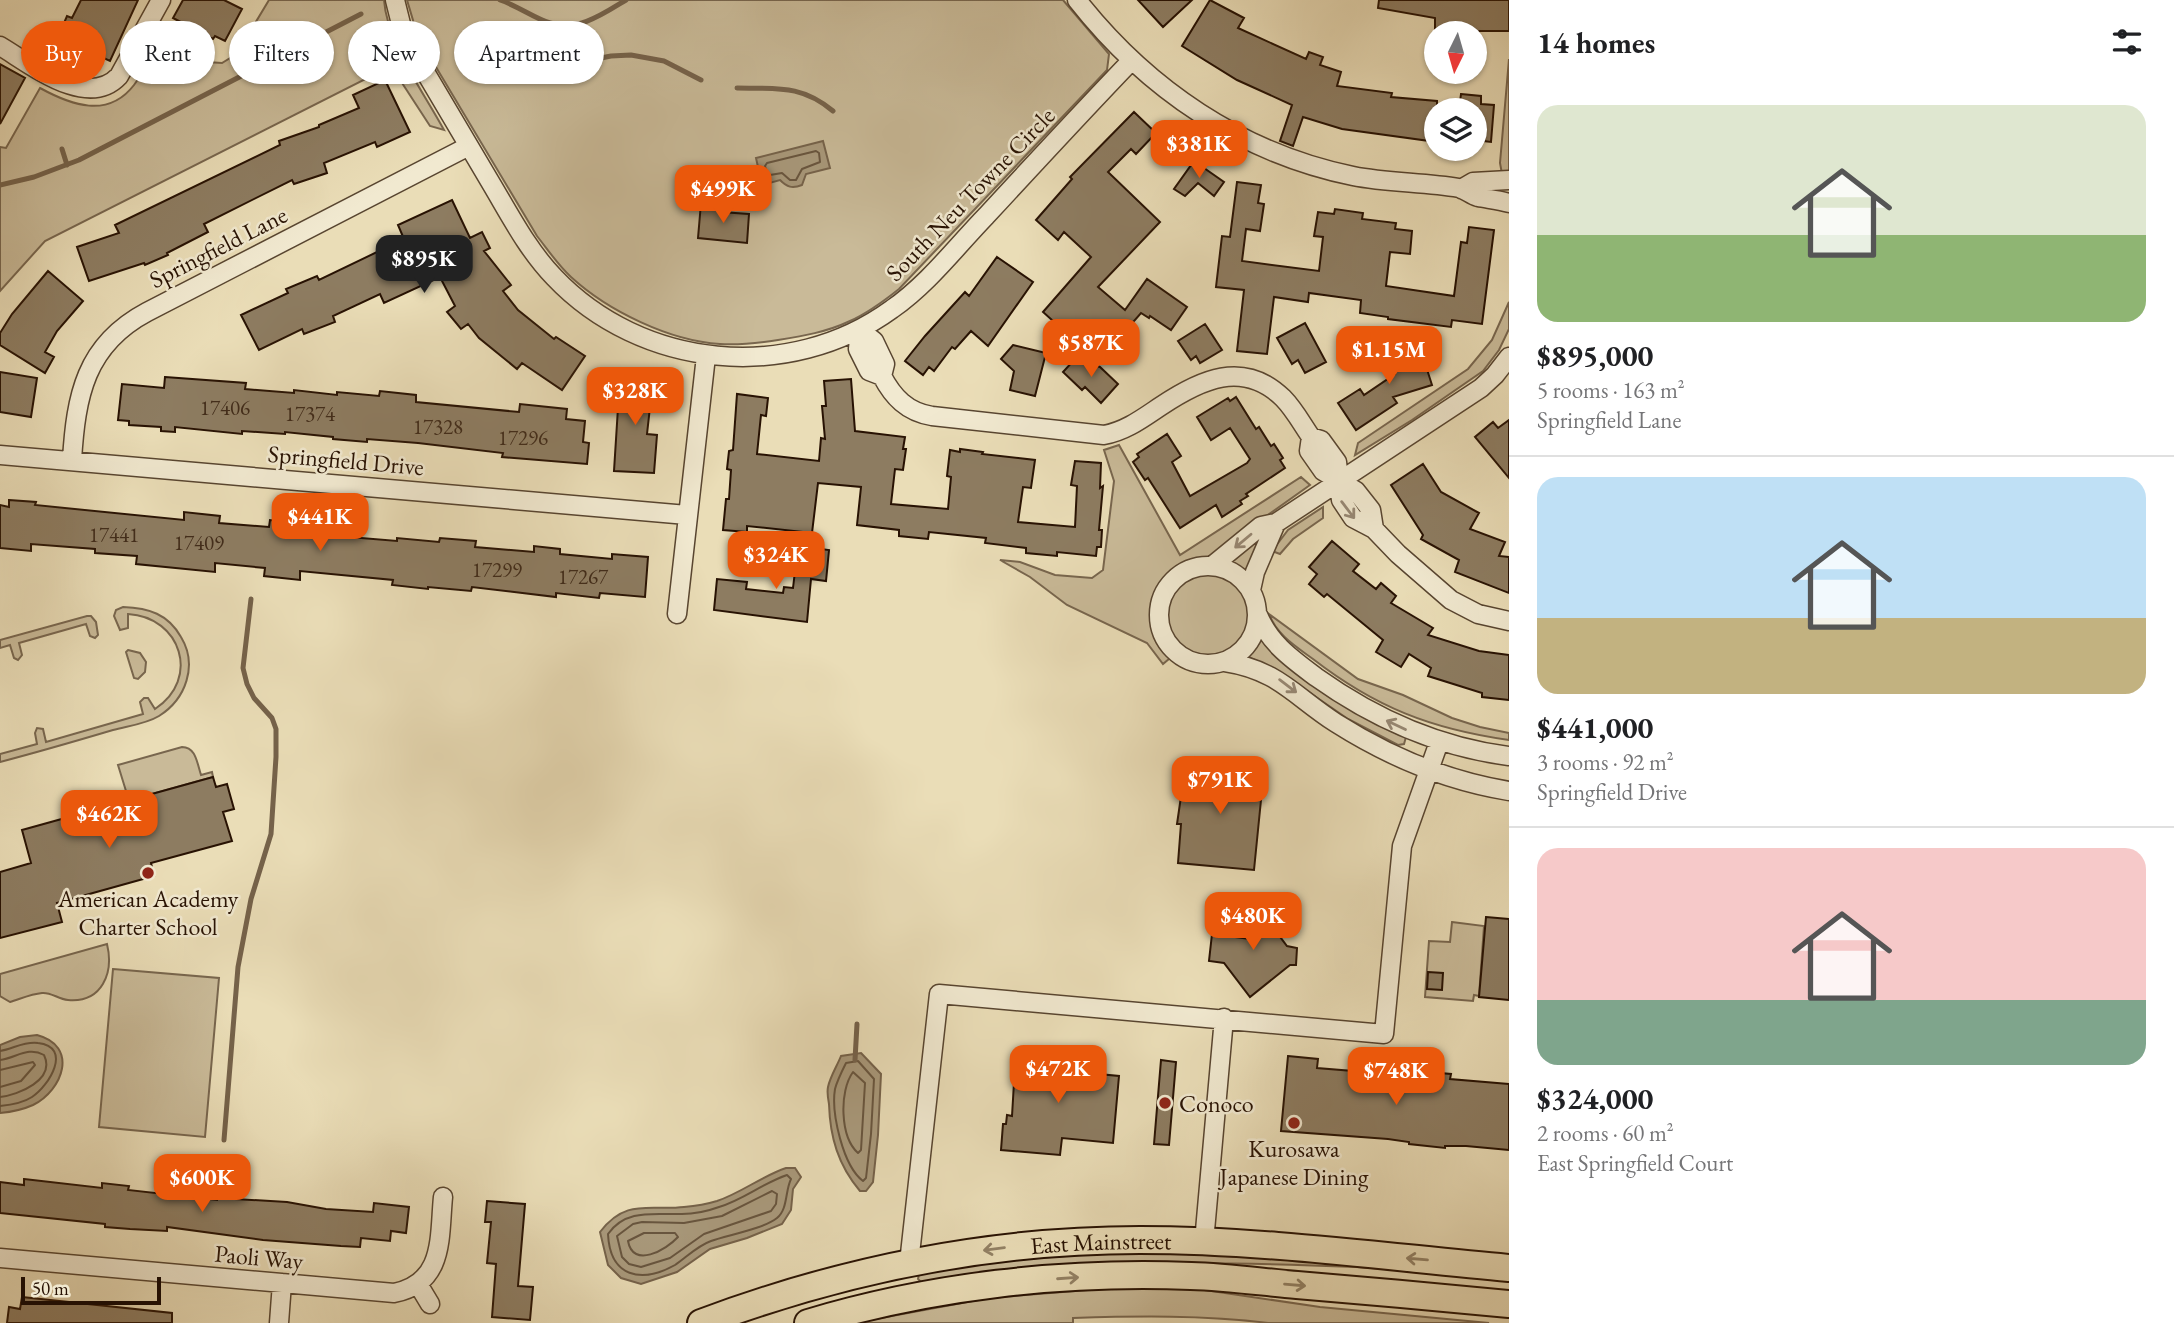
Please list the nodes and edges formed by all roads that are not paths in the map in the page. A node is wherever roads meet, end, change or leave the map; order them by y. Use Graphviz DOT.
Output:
graph roads {
  1 [pos="161,0"];
  2 [pos="396,0"];
  3 [pos="1077,0"];
  4 [pos="0,47"];
  5 [pos="1131,61"];
  6 [pos="469,146"];
  7 [pos="1509,180"];
  8 [pos="1461,188"];
  9 [pos="1509,203"];
  10 [pos="860,330"];
  11 [pos="706,356"];
  12 [pos="1509,357"];
  13 [pos="0,454"];
  14 [pos="72,460"];
  15 [pos="1339,480"];
  16 [pos="687,516"];
  17 [pos="1276,523"];
  18 [pos="1212,566"];
  19 [pos="1251,590"];
  20 [pos="677,614"];
  21 [pos="1258,615"];
  22 [pos="1509,621"];
  23 [pos="1225,662"];
  24 [pos="1439,742"];
  25 [pos="1509,756"];
  26 [pos="1429,769"];
  27 [pos="1509,791"];
  28 [pos="1224,1018"];
  29 [pos="443,1197"];
  30 [pos="1204,1242"];
  31 [pos="1509,1253"];
  32 [pos="0,1258"];
  33 [pos="909,1263"];
  34 [pos="1468,1264"];
  35 [pos="1509,1268"];
  36 [pos="282,1283"];
  37 [pos="418,1284"];
  38 [pos="430,1304"];
  39 [pos="1509,1304"];
  40 [pos="279,1323"];
  41 [pos="701,1323"];
  42 [pos="760,1323"];
  43 [pos="808,1323"];
  1 -- 4 [label="street"];
  2 -- 6 [label="street, South Neu Towne Circle"];
  3 -- 5 [label="street"];
  5 -- 8 [label="street"];
  5 -- 10 [label="street, South Neu Towne Circle"];
  6 -- 11 [label="street, South Neu Towne Circle"];
  6 -- 14 [label="street, Springfield Lane"];
  7 -- 8 [label="street"];
  8 -- 9 [label="street"];
  10 -- 11 [label="street, South Neu Towne Circle"];
  10 -- 15 [label="street"];
  11 -- 16 [label="street"];
  12 -- 15 [label="street"];
  13 -- 14 [label="street, Springfield Drive"];
  14 -- 16 [label="street, Springfield Drive"];
  15 -- 17 [label="street"];
  15 -- 22 [label="street"];
  16 -- 20 [label="street"];
  17 -- 18 [label="street, one-way"];
  17 -- 19 [label="street"];
  18 -- 19 [label="street"];
  18 -- 23 [label="street"];
  19 -- 21 [label="street"];
  21 -- 23 [label="street"];
  24 -- 21 [label="street, one-way"];
  23 -- 26 [label="street, one-way"];
  24 -- 25 [label="street"];
  24 -- 26 [label="street"];
  26 -- 27 [label="street"];
  26 -- 28 [label="street"];
  28 -- 30 [label="street"];
  28 -- 33 [label="street"];
  29 -- 37 [label="street"];
  30 -- 33 [label="main road, East Mainstreet, one-way"];
  34 -- 30 [label="main road, East Mainstreet, one-way"];
  31 -- 34 [label="main road"];
  32 -- 36 [label="street, Paoli Way"];
  33 -- 41 [label="main road, East Mainstreet"];
  33 -- 42 [label="main road"];
  34 -- 35 [label="main road, East Mainstreet"];
  36 -- 37 [label="street, Paoli Way"];
  36 -- 40 [label="street"];
  37 -- 38 [label="street"];
  43 -- 39 [label="main road, East Mainstreet, one-way"];
}
